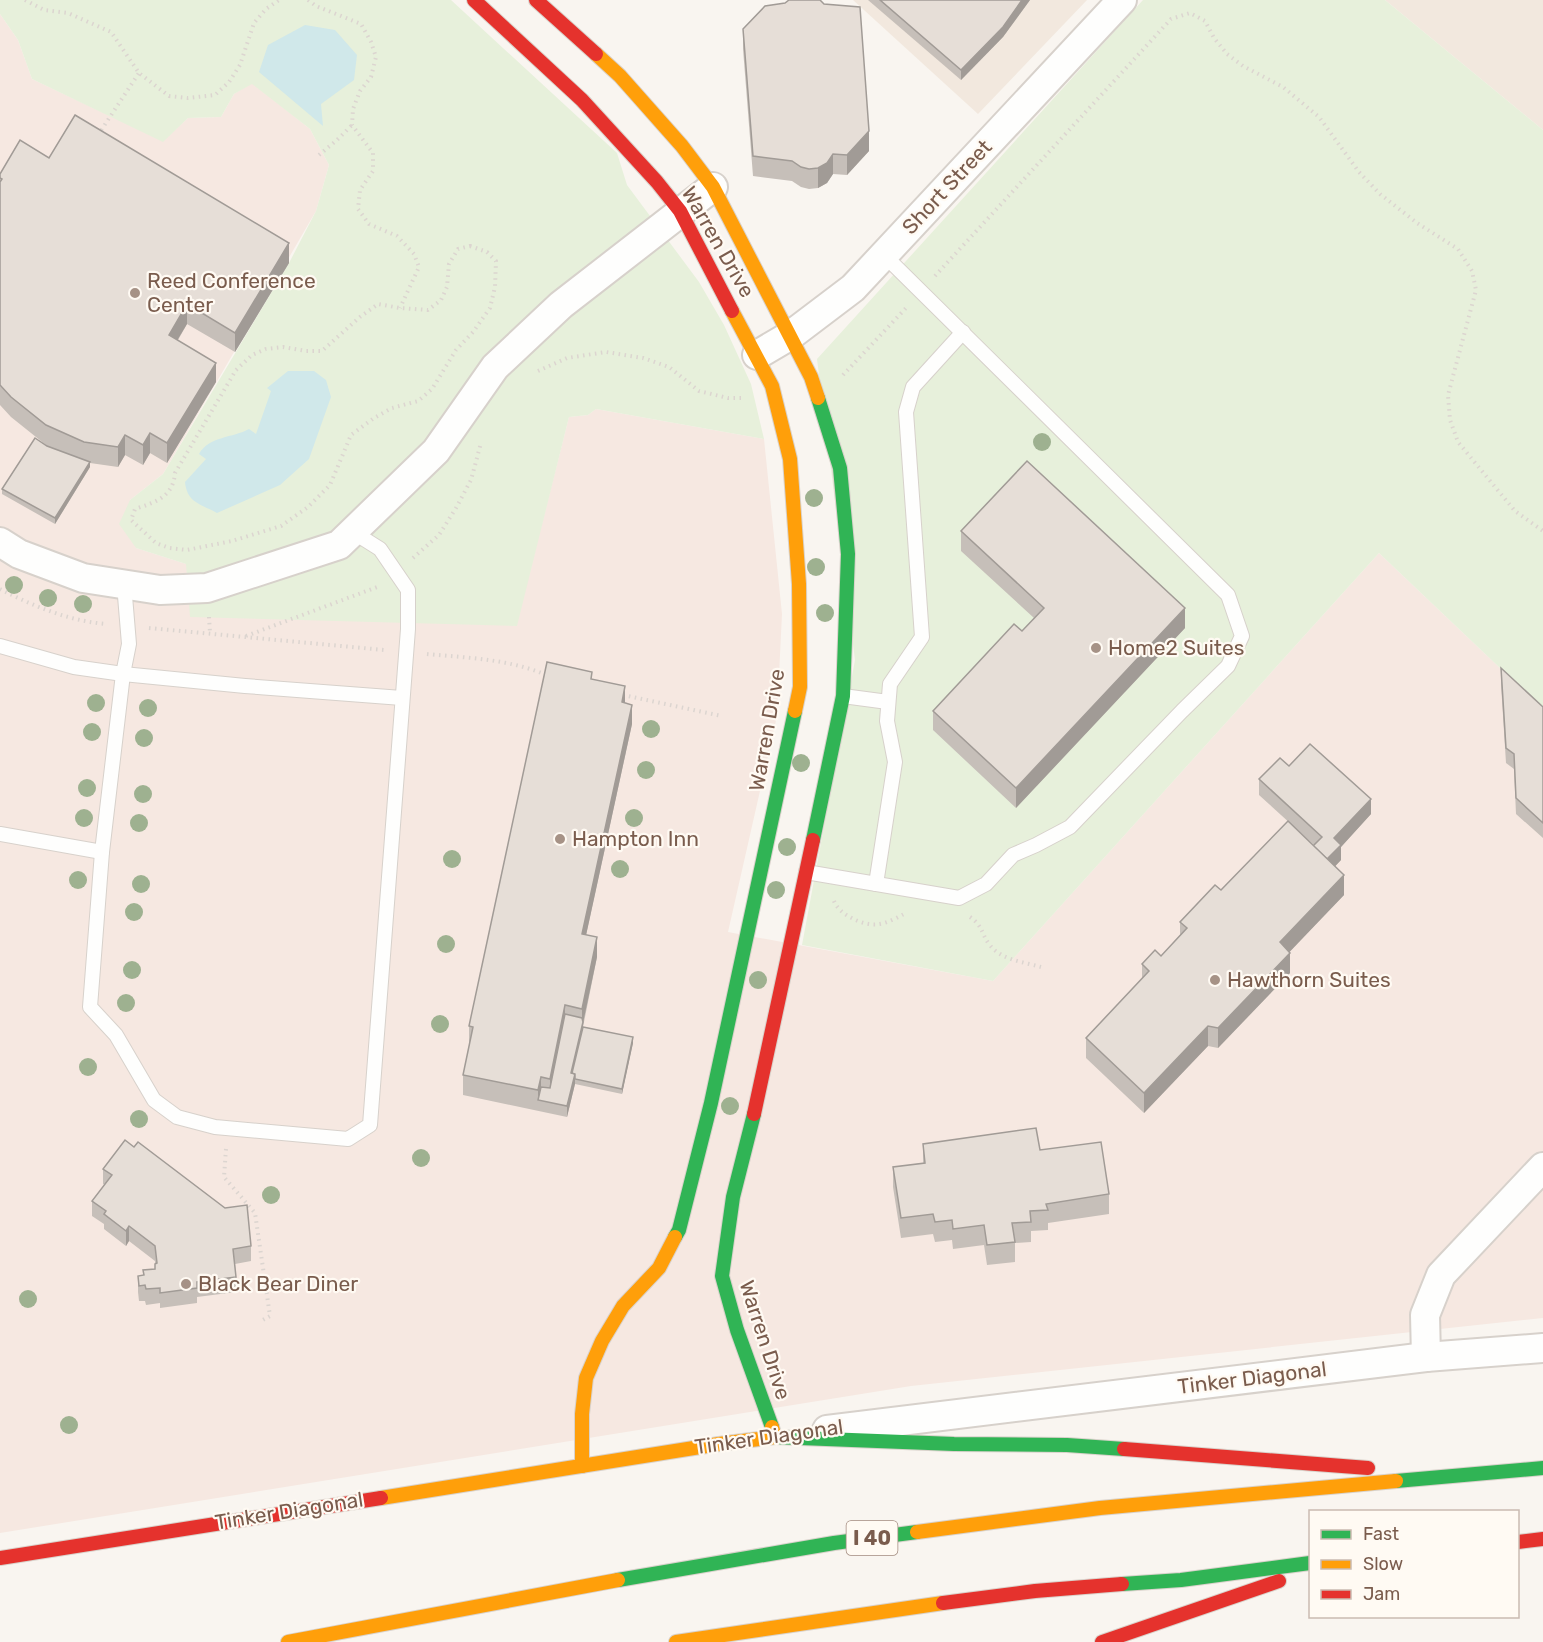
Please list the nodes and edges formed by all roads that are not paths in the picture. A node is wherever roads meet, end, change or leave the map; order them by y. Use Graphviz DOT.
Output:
graph roads {
  1 [pos="474,0"];
  2 [pos="536,0"];
  3 [pos="1122,0"];
  4 [pos="713,187"];
  5 [pos="680,211"];
  6 [pos="885,255"];
  7 [pos="963,332"];
  8 [pos="791,335"];
  9 [pos="757,355"];
  10 [pos="353,531"];
  11 [pos="0,542"];
  12 [pos="124,584"];
  13 [pos="0,646"];
  14 [pos="123,674"];
  15 [pos="843,696"];
  16 [pos="402,698"];
  17 [pos="888,702"];
  18 [pos="0,834"];
  19 [pos="102,852"];
  20 [pos="806,872"];
  21 [pos="876,884"];
  22 [pos="1543,1167"];
  23 [pos="1543,1348"];
  24 [pos="1426,1357"];
  25 [pos="775,1437"];
  26 [pos="582,1466"];
  27 [pos="1543,1468"];
  28 [pos="1462,1476"];
  29 [pos="1543,1539"];
  30 [pos="1519,1542"];
  31 [pos="0,1558"];
  32 [pos="1309,1563"];
  33 [pos="1309,1571"];
  34 [pos="288,1642"];
  35 [pos="676,1642"];
  36 [pos="1102,1642"];
  1 -- 5 [label="main road, Warren Drive"];
  2 -- 4 [label="main road, Warren Drive"];
  3 -- 6 [label="street, Short Street"];
  4 -- 5 [label="street"];
  4 -- 8 [label="main road, Warren Drive"];
  5 -- 9 [label="main road, Warren Drive"];
  5 -- 10 [label="street"];
  6 -- 7 [label="lane"];
  6 -- 8 [label="street, Short Street"];
  7 -- 17 [label="lane"];
  7 -- 21 [label="lane"];
  8 -- 9 [label="street, Short Street"];
  8 -- 15 [label="main road, Warren Drive"];
  9 -- 26 [label="main road, Warren Drive"];
  10 -- 12 [label="street"];
  10 -- 16 [label="lane"];
  11 -- 12 [label="street"];
  12 -- 14 [label="lane"];
  13 -- 14 [label="lane"];
  14 -- 16 [label="lane"];
  14 -- 19 [label="lane"];
  15 -- 17 [label="lane"];
  15 -- 20 [label="main road, Warren Drive"];
  16 -- 19 [label="lane"];
  17 -- 21 [label="lane"];
  18 -- 19 [label="lane"];
  20 -- 21 [label="lane"];
  20 -- 25 [label="main road, Warren Drive"];
  22 -- 24 [label="street"];
  23 -- 24 [label="street, Tinker Diagonal"];
  24 -- 25 [label="street, Tinker Diagonal"];
  25 -- 26 [label="main road, Tinker Diagonal"];
  25 -- 28 [label="main road"];
  26 -- 31 [label="main road, Tinker Diagonal"];
  27 -- 28 [label="main road, I 40"];
  28 -- 34 [label="main road, I 40"];
  29 -- 30 [label="main road"];
  32 -- 35 [label="main road"];
  33 -- 36 [label="main road"];
}
